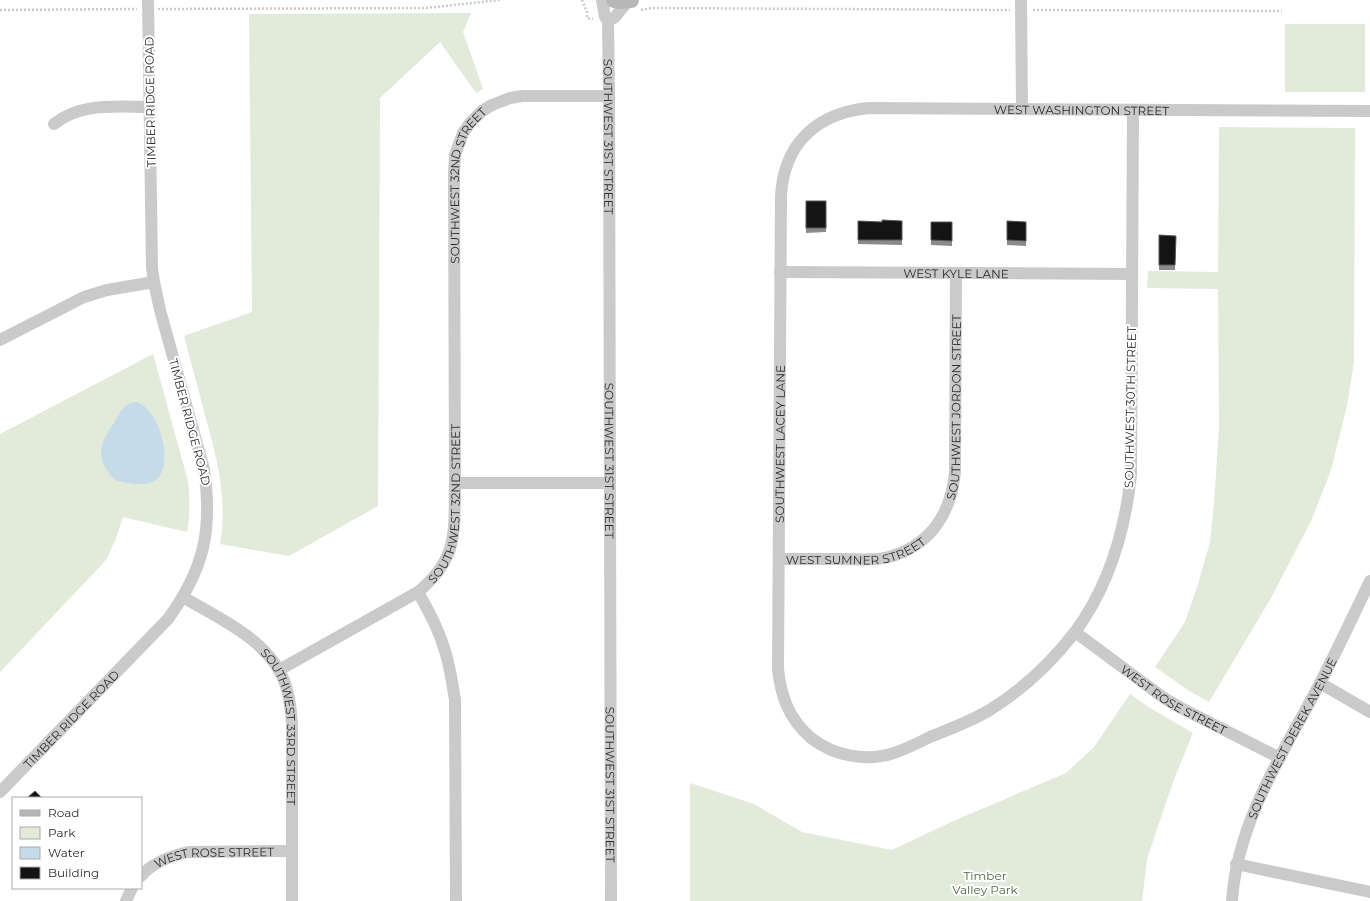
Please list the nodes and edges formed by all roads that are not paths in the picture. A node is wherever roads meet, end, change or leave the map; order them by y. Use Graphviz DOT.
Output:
graph roads {
  1 [pos="602,0"];
  2 [pos="628,3"];
  3 [pos="148,4"];
  4 [pos="1021,5"];
  5 [pos="608,21"];
  6 [pos="609,96"];
  7 [pos="150,107"];
  8 [pos="1022,109"];
  9 [pos="1133,110"];
  10 [pos="1370,111"];
  11 [pos="54,124"];
  12 [pos="802,138"];
  13 [pos="780,272"];
  14 [pos="956,273"];
  15 [pos="1132,274"];
  16 [pos="154,282"];
  17 [pos="0,340"];
  18 [pos="455,483"];
  19 [pos="610,483"];
  20 [pos="929,534"];
  21 [pos="779,559"];
  22 [pos="1370,581"];
  23 [pos="418,592"];
  24 [pos="184,597"];
  25 [pos="1075,632"];
  26 [pos="279,670"];
  27 [pos="1320,683"];
  28 [pos="1370,712"];
  29 [pos="817,742"];
  30 [pos="1280,758"];
  31 [pos="0,792"];
  32 [pos="292,851"];
  33 [pos="1236,864"];
  34 [pos="142,875"];
  35 [pos="132,889"];
  36 [pos="1370,892"];
  37 [pos="126,901"];
  38 [pos="292,901"];
  39 [pos="456,901"];
  40 [pos="611,901"];
  41 [pos="1232,901"];
  1 -- 5 [label="street, SOUTHWEST 31ST STREET"];
  2 -- 5 [label="street"];
  3 -- 7 [label="street, TIMBER RIDGE ROAD"];
  4 -- 8 [label="street"];
  5 -- 6 [label="street, SOUTHWEST 31ST STREET"];
  6 -- 18 [label="street, SOUTHWEST 32ND STREET"];
  6 -- 19 [label="street, SOUTHWEST 31ST STREET"];
  7 -- 11 [label="street"];
  7 -- 16 [label="street, TIMBER RIDGE ROAD"];
  8 -- 9 [label="street, WEST WASHINGTON STREET"];
  8 -- 12 [label="street, WEST WASHINGTON STREET"];
  9 -- 10 [label="street, WEST WASHINGTON STREET"];
  9 -- 15 [label="street, SOUTHWEST 30TH STREET"];
  12 -- 13 [label="street, SOUTHWEST LACEY LANE"];
  13 -- 14 [label="street, WEST KYLE LANE"];
  13 -- 21 [label="street, SOUTHWEST LACEY LANE"];
  14 -- 15 [label="street, WEST KYLE LANE"];
  14 -- 20 [label="street, SOUTHWEST JORDON STREET"];
  15 -- 25 [label="street, SOUTHWEST 30TH STREET"];
  16 -- 17 [label="street"];
  16 -- 24 [label="street, TIMBER RIDGE ROAD"];
  18 -- 19 [label="street"];
  18 -- 23 [label="street, SOUTHWEST 32ND STREET"];
  19 -- 40 [label="street, SOUTHWEST 31ST STREET"];
  20 -- 21 [label="street, WEST SUMNER STREET"];
  21 -- 29 [label="street, SOUTHWEST LACEY LANE"];
  22 -- 27 [label="street, SOUTHWEST DEREK AVENUE"];
  23 -- 26 [label="street"];
  23 -- 39 [label="street, SOUTHWEST 32ND STREET"];
  24 -- 26 [label="street, SOUTHWEST 33RD STREET"];
  24 -- 31 [label="street, TIMBER RIDGE ROAD"];
  25 -- 29 [label="street, SOUTHWEST 30TH STREET"];
  25 -- 30 [label="street, WEST ROSE STREET"];
  26 -- 32 [label="street, SOUTHWEST 33RD STREET"];
  27 -- 28 [label="street"];
  27 -- 30 [label="street, SOUTHWEST DEREK AVENUE"];
  30 -- 33 [label="street, SOUTHWEST DEREK AVENUE"];
  32 -- 34 [label="street, WEST ROSE STREET"];
  32 -- 38 [label="street, SOUTHWEST 33RD STREET"];
  33 -- 36 [label="street"];
  33 -- 41 [label="street, SOUTHWEST DEREK AVENUE"];
  35 -- 37 [label="street"];
}
